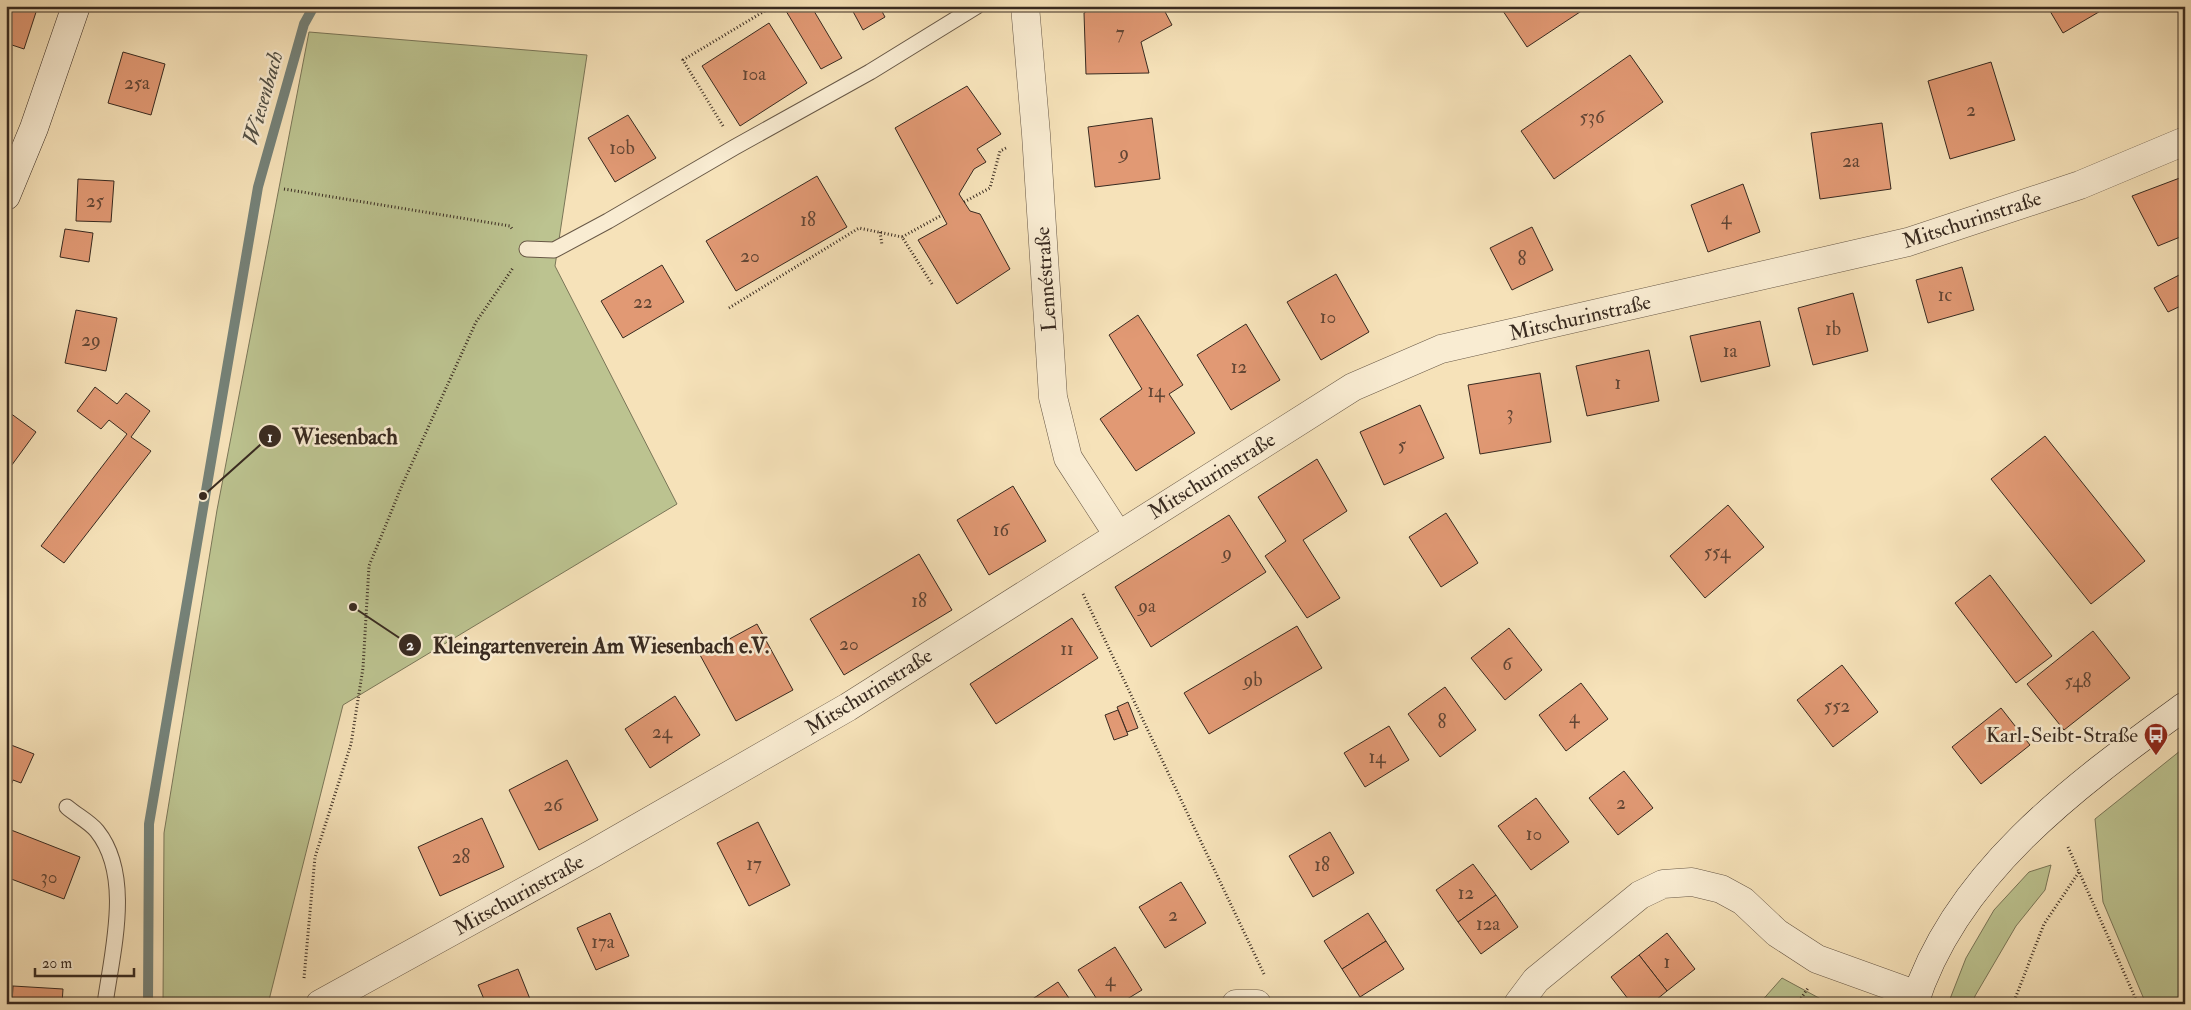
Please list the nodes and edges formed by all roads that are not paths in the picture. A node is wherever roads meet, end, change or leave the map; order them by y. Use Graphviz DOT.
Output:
graph roads {
  1 [pos="76,6"];
  2 [pos="977,6"];
  3 [pos="1025,6"];
  4 [pos="2185,141"];
  5 [pos="6,196"];
  6 [pos="526,249"];
  7 [pos="1118,535"];
  8 [pos="2185,706"];
  9 [pos="67,807"];
  10 [pos="312,994"];
  11 [pos="1915,999"];
  12 [pos="105,1004"];
  13 [pos="1236,1004"];
  14 [pos="1257,1004"];
  15 [pos="1518,1004"];
  1 -- 5 [label="street"];
  2 -- 6 [label="lane"];
  3 -- 7 [label="street, Lennéstraße"];
  4 -- 7 [label="street, Mitschurinstraße"];
  7 -- 10 [label="street, Mitschurinstraße"];
  8 -- 11 [label="street"];
  9 -- 12 [label="lane"];
  11 -- 15 [label="street"];
  13 -- 14 [label="street"];
}
